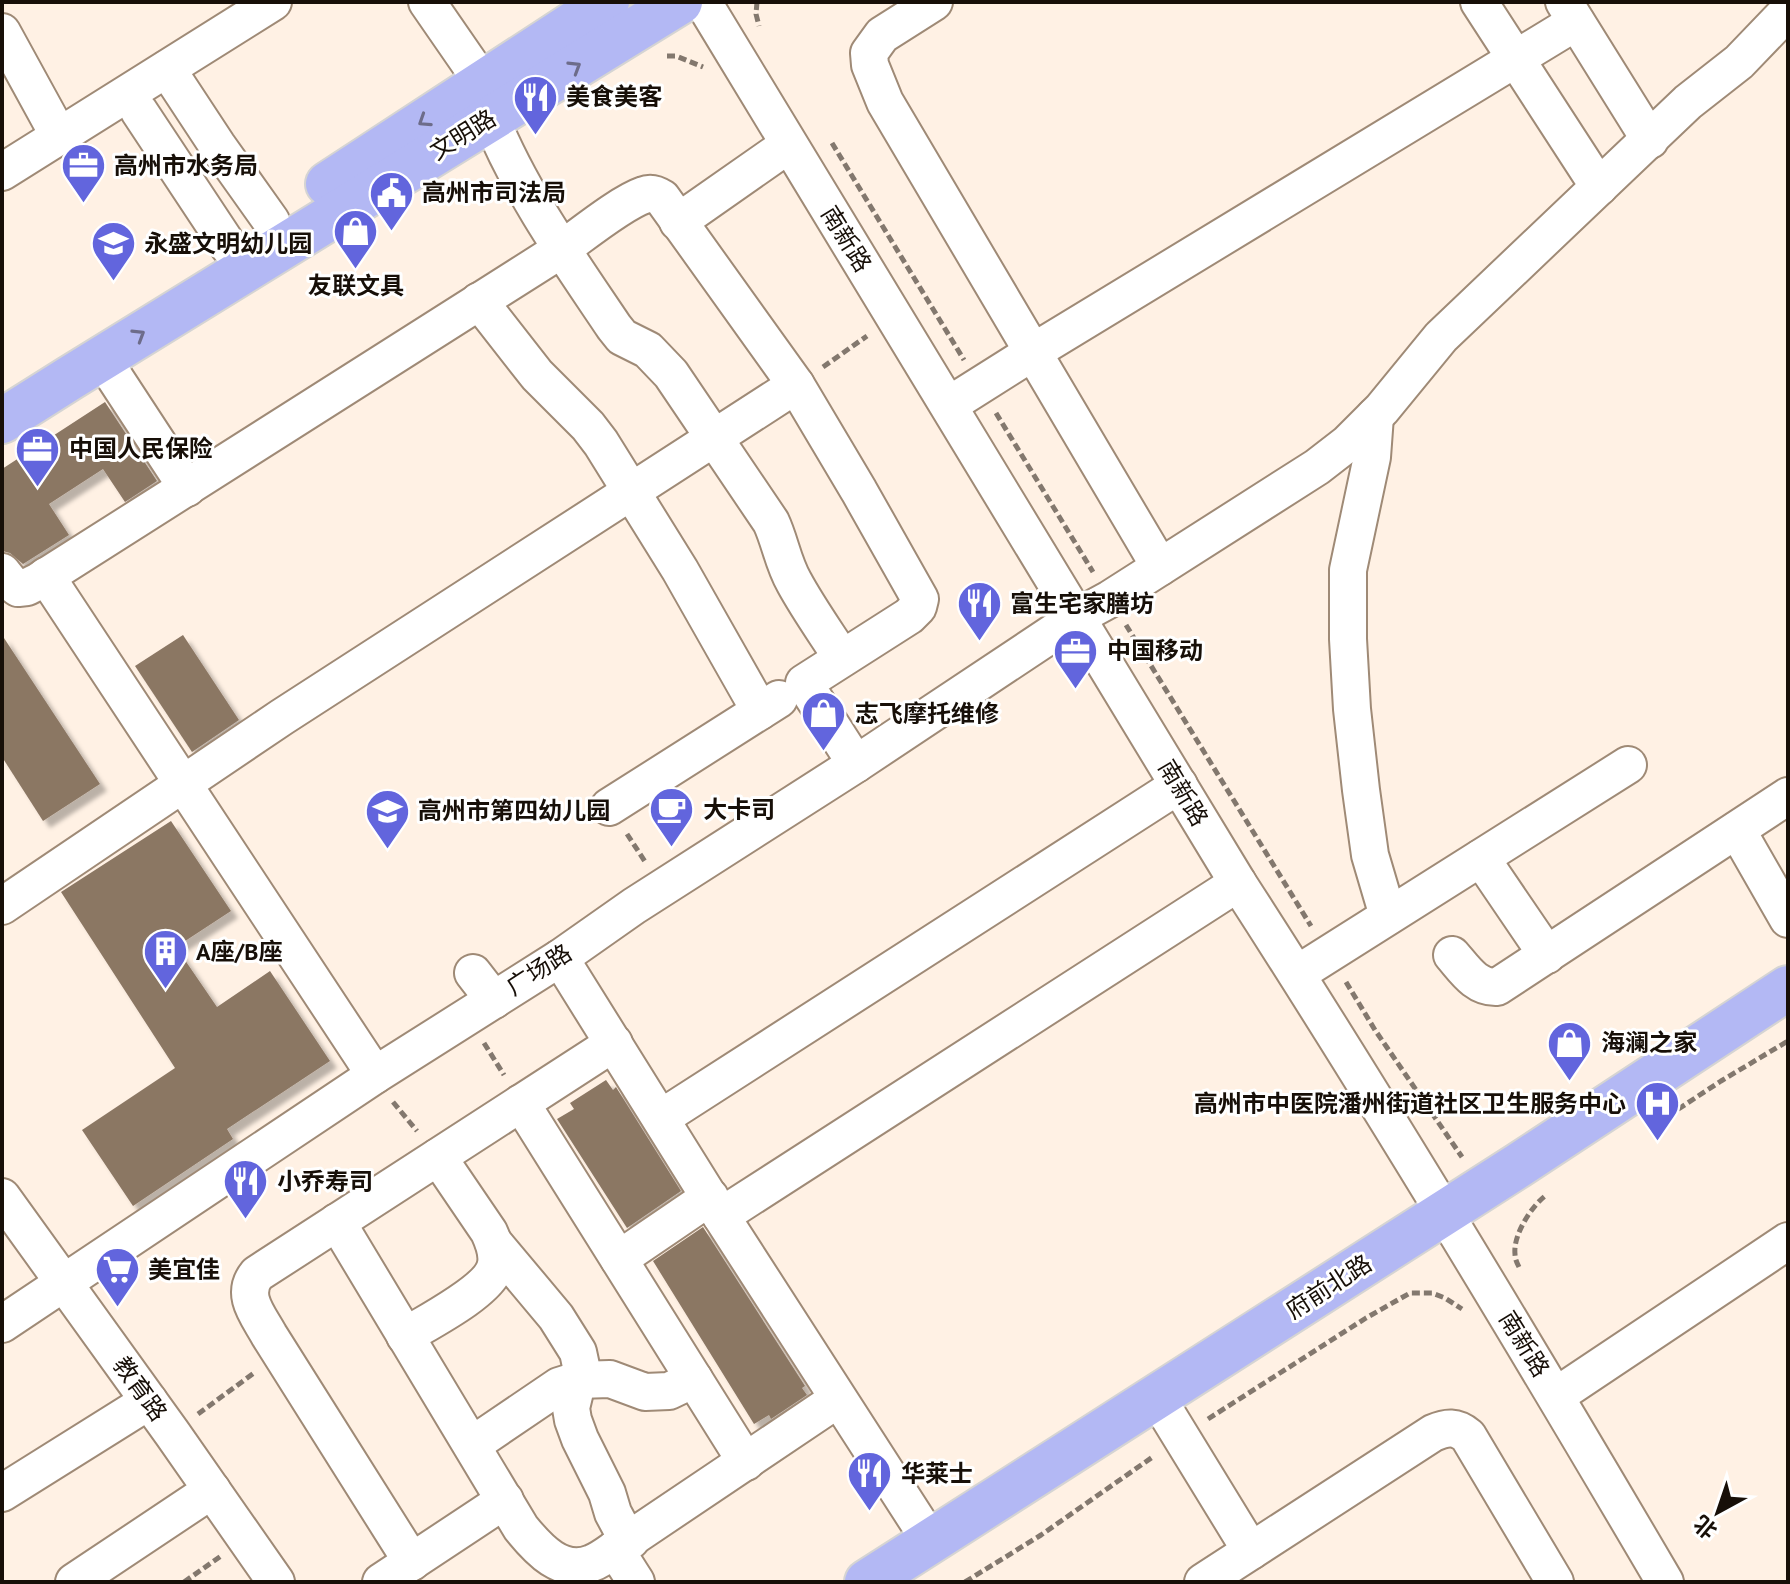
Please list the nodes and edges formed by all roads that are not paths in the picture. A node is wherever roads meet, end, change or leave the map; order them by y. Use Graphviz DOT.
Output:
graph roads {
  1 [pos="273,2"];
  2 [pos="427,2"];
  3 [pos="607,2"];
  4 [pos="680,2"];
  5 [pos="703,2"];
  6 [pos="1479,2"];
  7 [pos="931,3"];
  8 [pos="1788,11"];
  9 [pos="1570,12"];
  10 [pos="2,32"];
  11 [pos="1515,59"];
  12 [pos="167,69"];
  13 [pos="487,101"];
  14 [pos="139,111"];
  15 [pos="59,136"];
  16 [pos="1650,140"];
  17 [pos="788,145"];
  18 [pos="5,162"];
  19 [pos="1599,187"];
  20 [pos="271,221"];
  21 [pos="678,222"];
  22 [pos="229,247"];
  23 [pos="562,249"];
  24 [pos="479,301"];
  25 [pos="1033,352"];
  26 [pos="102,358"];
  27 [pos="2,385"];
  28 [pos="796,385"];
  29 [pos="949,405"];
  30 [pos="1375,416"];
  31 [pos="2,421"];
  32 [pos="715,438"];
  33 [pos="187,488"];
  34 [pos="630,492"];
  35 [pos="1160,567"];
  36 [pos="2,572"];
  37 [pos="46,576"];
  38 [pos="1077,617"];
  39 [pos="842,658"];
  40 [pos="804,683"];
  41 [pos="760,711"];
  42 [pos="856,764"];
  43 [pos="1628,765"];
  44 [pos="184,784"];
  45 [pos="1179,785"];
  46 [pos="1788,796"];
  47 [pos="609,807"];
  48 [pos="1737,830"];
  49 [pos="1481,858"];
  50 [pos="1238,883"];
  51 [pos="2,906"];
  52 [pos="1388,916"];
  53 [pos="1788,919"];
  54 [pos="1452,955"];
  55 [pos="1547,955"];
  56 [pos="560,958"];
  57 [pos="1297,974"];
  58 [pos="1785,997"];
  59 [pos="614,1043"];
  60 [pos="375,1075"];
  61 [pos="521,1103"];
  62 [pos="661,1118"];
  63 [pos="438,1157"];
  64 [pos="2,1197"];
  65 [pos="716,1206"];
  66 [pos="1443,1212"];
  67 [pos="337,1222"];
  68 [pos="1788,1241"];
  69 [pos="494,1243"];
  70 [pos="619,1259"];
  71 [pos="64,1284"];
  72 [pos="2,1324"];
  73 [pos="405,1336"];
  74 [pos="694,1379"];
  75 [pos="578,1380"];
  76 [pos="1156,1396"];
  77 [pos="1556,1396"];
  78 [pos="838,1399"];
  79 [pos="149,1401"];
  80 [pos="472,1445"];
  81 [pos="746,1462"];
  82 [pos="212,1490"];
  83 [pos="2,1493"];
  84 [pos="505,1500"];
  85 [pos="931,1542"];
  86 [pos="623,1545"];
  87 [pos="1251,1551"];
  88 [pos="412,1562"];
  89 [pos="74,1582"];
  90 [pos="276,1582"];
  91 [pos="381,1582"];
  92 [pos="636,1582"];
  93 [pos="867,1582"];
  94 [pos="1203,1582"];
  95 [pos="1555,1582"];
  96 [pos="1665,1582"];
  1 -- 12 [label="street"];
  2 -- 13 [label="street"];
  3 -- 13 [label="main road, 文明路"];
  13 -- 4 [label="main road, 文明路, one-way"];
  5 -- 17 [label="street, 南新路"];
  6 -- 11 [label="street"];
  7 -- 25 [label="street"];
  8 -- 16 [label="street, 广场路"];
  9 -- 11 [label="street"];
  9 -- 16 [label="street"];
  10 -- 15 [label="street"];
  11 -- 19 [label="street"];
  11 -- 25 [label="street"];
  12 -- 15 [label="street"];
  12 -- 20 [label="street"];
  13 -- 20 [label="main road, 文明路, one-way"];
  13 -- 23 [label="street"];
  26 -- 13 [label="main road, 文明路, one-way"];
  14 -- 22 [label="street"];
  15 -- 18 [label="street"];
  16 -- 19 [label="street, 广场路"];
  17 -- 21 [label="street"];
  17 -- 29 [label="street, 南新路"];
  19 -- 30 [label="street, 广场路"];
  20 -- 22 [label="main road, 文明路"];
  21 -- 23 [label="street"];
  21 -- 28 [label="street"];
  22 -- 27 [label="main road, 文明路"];
  23 -- 24 [label="street"];
  23 -- 32 [label="street"];
  24 -- 33 [label="street"];
  24 -- 34 [label="street"];
  25 -- 29 [label="street"];
  25 -- 35 [label="street"];
  26 -- 31 [label="main road, 文明路"];
  26 -- 33 [label="street"];
  28 -- 32 [label="street"];
  28 -- 39 [label="street"];
  29 -- 38 [label="street, 南新路"];
  30 -- 35 [label="street, 广场路"];
  30 -- 52 [label="street"];
  32 -- 34 [label="street"];
  32 -- 39 [label="street"];
  33 -- 37 [label="street"];
  34 -- 41 [label="street"];
  34 -- 44 [label="street"];
  35 -- 38 [label="street, 广场路"];
  36 -- 37 [label="street"];
  37 -- 44 [label="street"];
  38 -- 42 [label="street, 广场路"];
  38 -- 45 [label="street, 南新路"];
  39 -- 40 [label="street"];
  40 -- 41 [label="street"];
  40 -- 42 [label="street"];
  41 -- 47 [label="street"];
  42 -- 56 [label="street, 广场路"];
  43 -- 49 [label="street"];
  44 -- 51 [label="street"];
  44 -- 60 [label="street"];
  45 -- 50 [label="street, 南新路"];
  45 -- 62 [label="street"];
  46 -- 48 [label="street"];
  48 -- 53 [label="street"];
  48 -- 55 [label="street"];
  49 -- 52 [label="street"];
  49 -- 55 [label="street"];
  50 -- 57 [label="street, 南新路"];
  50 -- 65 [label="street"];
  52 -- 57 [label="street"];
  54 -- 55 [label="street"];
  56 -- 59 [label="street"];
  56 -- 60 [label="street, 广场路"];
  57 -- 66 [label="street, 南新路"];
  58 -- 66 [label="main road, 府前北路"];
  59 -- 61 [label="street"];
  59 -- 62 [label="street"];
  60 -- 71 [label="street, 广场路"];
  61 -- 63 [label="street"];
  61 -- 70 [label="street"];
  62 -- 65 [label="street"];
  63 -- 67 [label="street"];
  63 -- 69 [label="street"];
  64 -- 71 [label="street, 教育路"];
  65 -- 70 [label="street"];
  65 -- 78 [label="street"];
  66 -- 76 [label="main road, 府前北路"];
  66 -- 77 [label="street, 南新路"];
  67 -- 73 [label="street"];
  67 -- 88 [label="street"];
  68 -- 77 [label="street"];
  69 -- 73 [label="street"];
  69 -- 75 [label="street"];
  70 -- 74 [label="street"];
  71 -- 72 [label="street, 广场路"];
  71 -- 79 [label="street, 教育路"];
  73 -- 80 [label="street"];
  74 -- 75 [label="street"];
  74 -- 81 [label="street"];
  75 -- 80 [label="street"];
  75 -- 86 [label="street"];
  76 -- 85 [label="main road, 府前北路"];
  76 -- 87 [label="street"];
  77 -- 96 [label="street, 南新路"];
  78 -- 81 [label="street"];
  78 -- 85 [label="street"];
  79 -- 82 [label="street, 教育路"];
  79 -- 83 [label="street"];
  80 -- 84 [label="street"];
  81 -- 86 [label="street"];
  82 -- 89 [label="street"];
  82 -- 90 [label="street, 教育路"];
  84 -- 86 [label="street"];
  84 -- 88 [label="street"];
  85 -- 93 [label="main road, 府前北路"];
  86 -- 92 [label="street"];
  87 -- 94 [label="street"];
  87 -- 95 [label="street"];
  88 -- 91 [label="street"];
}
